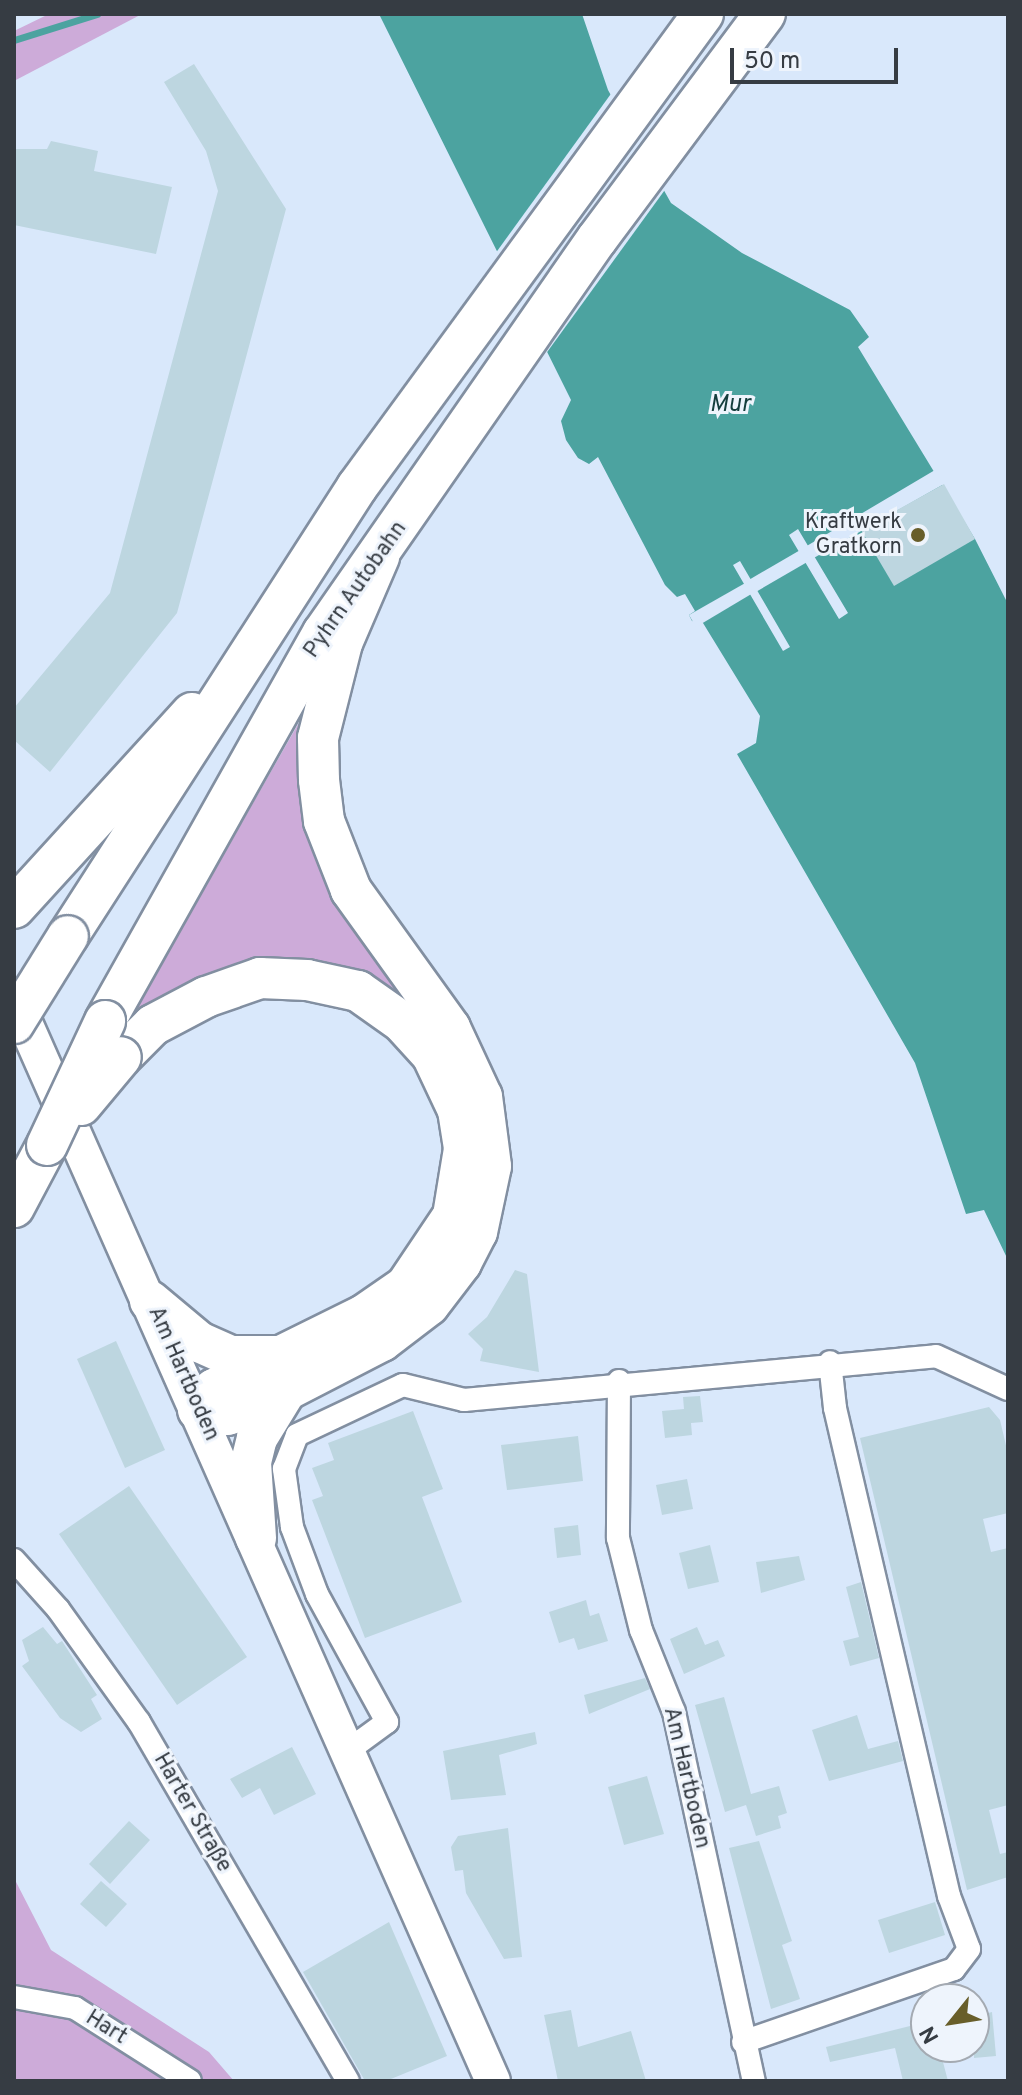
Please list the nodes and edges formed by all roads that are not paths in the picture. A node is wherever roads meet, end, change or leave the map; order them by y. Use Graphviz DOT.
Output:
graph roads {
  1 [pos="703,14"];
  2 [pos="765,14"];
  3 [pos="379,557"];
  4 [pos="235,671"];
  5 [pos="14,908"];
  6 [pos="14,998"];
  7 [pos="14,1023"];
  8 [pos="47,1145"];
  9 [pos="17,1200"];
  10 [pos="150,1301"];
  11 [pos="830,1362"];
  12 [pos="286,1374"];
  13 [pos="619,1381"];
  14 [pos="1008,1389"];
  15 [pos="198,1410"];
  16 [pos="256,1538"];
  17 [pos="14,1560"];
  18 [pos="350,1749"];
  19 [pos="14,1997"];
  20 [pos="743,2042"];
  21 [pos="190,2081"];
  22 [pos="348,2081"];
  23 [pos="493,2081"];
  24 [pos="754,2081"];
  1 -- 4 [label="highway"];
  2 -- 3 [label="highway, Pyhrn Autobahn"];
  3 -- 8 [label="highway, Pyhrn Autobahn, bridge"];
  3 -- 12 [label="highway"];
  4 -- 5 [label="highway"];
  4 -- 7 [label="highway, bridge"];
  6 -- 10 [label="main road, Am Hartboden"];
  8 -- 9 [label="highway, Pyhrn Autobahn"];
  8 -- 12 [label="highway, bridge"];
  10 -- 12 [label="highway"];
  10 -- 15 [label="main road, Am Hartboden"];
  11 -- 13 [label="street"];
  11 -- 14 [label="street"];
  11 -- 20 [label="street"];
  12 -- 15 [label="highway"];
  12 -- 16 [label="highway"];
  13 -- 18 [label="street"];
  13 -- 20 [label="street, Am Hartboden"];
  15 -- 16 [label="main road, Am Hartboden"];
  16 -- 18 [label="main road, Am Hartboden"];
  17 -- 22 [label="street, Harter Straße"];
  18 -- 23 [label="main road, Am Hartboden"];
  19 -- 21 [label="street, Hart"];
  20 -- 24 [label="street, Am Hartboden"];
}
